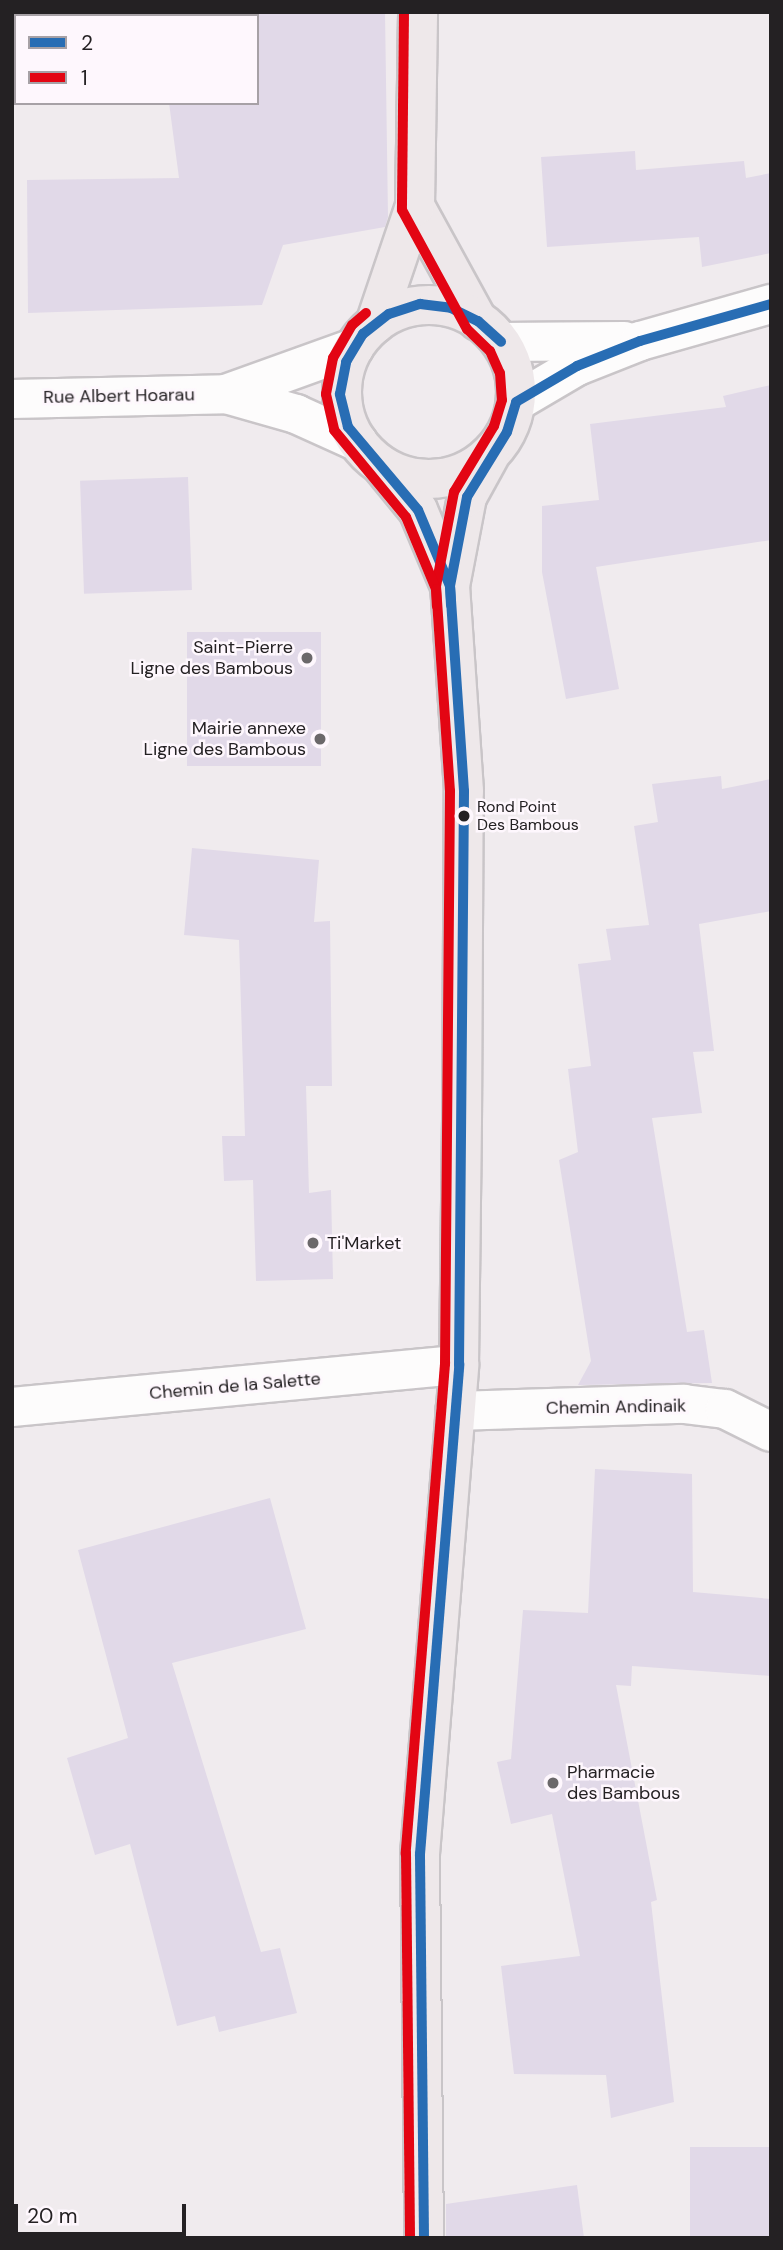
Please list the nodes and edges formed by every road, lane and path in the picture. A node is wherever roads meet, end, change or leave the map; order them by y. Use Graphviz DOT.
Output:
graph roads {
  1 [pos="418,12"];
  2 [pos="415,206"];
  3 [pos="771,304"];
  4 [pos="489,331"];
  5 [pos="365,336"];
  6 [pos="640,341"];
  7 [pos="226,394"];
  8 [pos="12,398"];
  9 [pos="516,402"];
  10 [pos="370,453"];
  11 [pos="489,457"];
  12 [pos="450,586"];
  13 [pos="458,1365"];
  14 [pos="12,1406"];
  15 [pos="455,1410"];
  16 [pos="771,1432"];
  17 [pos="424,2238"];
  1 -- 2 [label="main road"];
  2 -- 4 [label="main road"];
  2 -- 5 [label="main road"];
  3 -- 6 [label="street"];
  4 -- 5 [label="main road"];
  4 -- 6 [label="street"];
  4 -- 9 [label="main road"];
  5 -- 7 [label="street, Rue Albert Hoarau"];
  5 -- 10 [label="main road"];
  6 -- 9 [label="street"];
  7 -- 8 [label="street, Rue Albert Hoarau"];
  7 -- 10 [label="street, Rue Albert Hoarau"];
  9 -- 11 [label="main road"];
  10 -- 11 [label="main road"];
  10 -- 12 [label="main road"];
  11 -- 12 [label="main road"];
  12 -- 13 [label="main road"];
  13 -- 14 [label="street, Chemin de la Salette"];
  13 -- 15 [label="main road"];
  15 -- 16 [label="street, Chemin Andinaik"];
  15 -- 17 [label="main road"];
}
